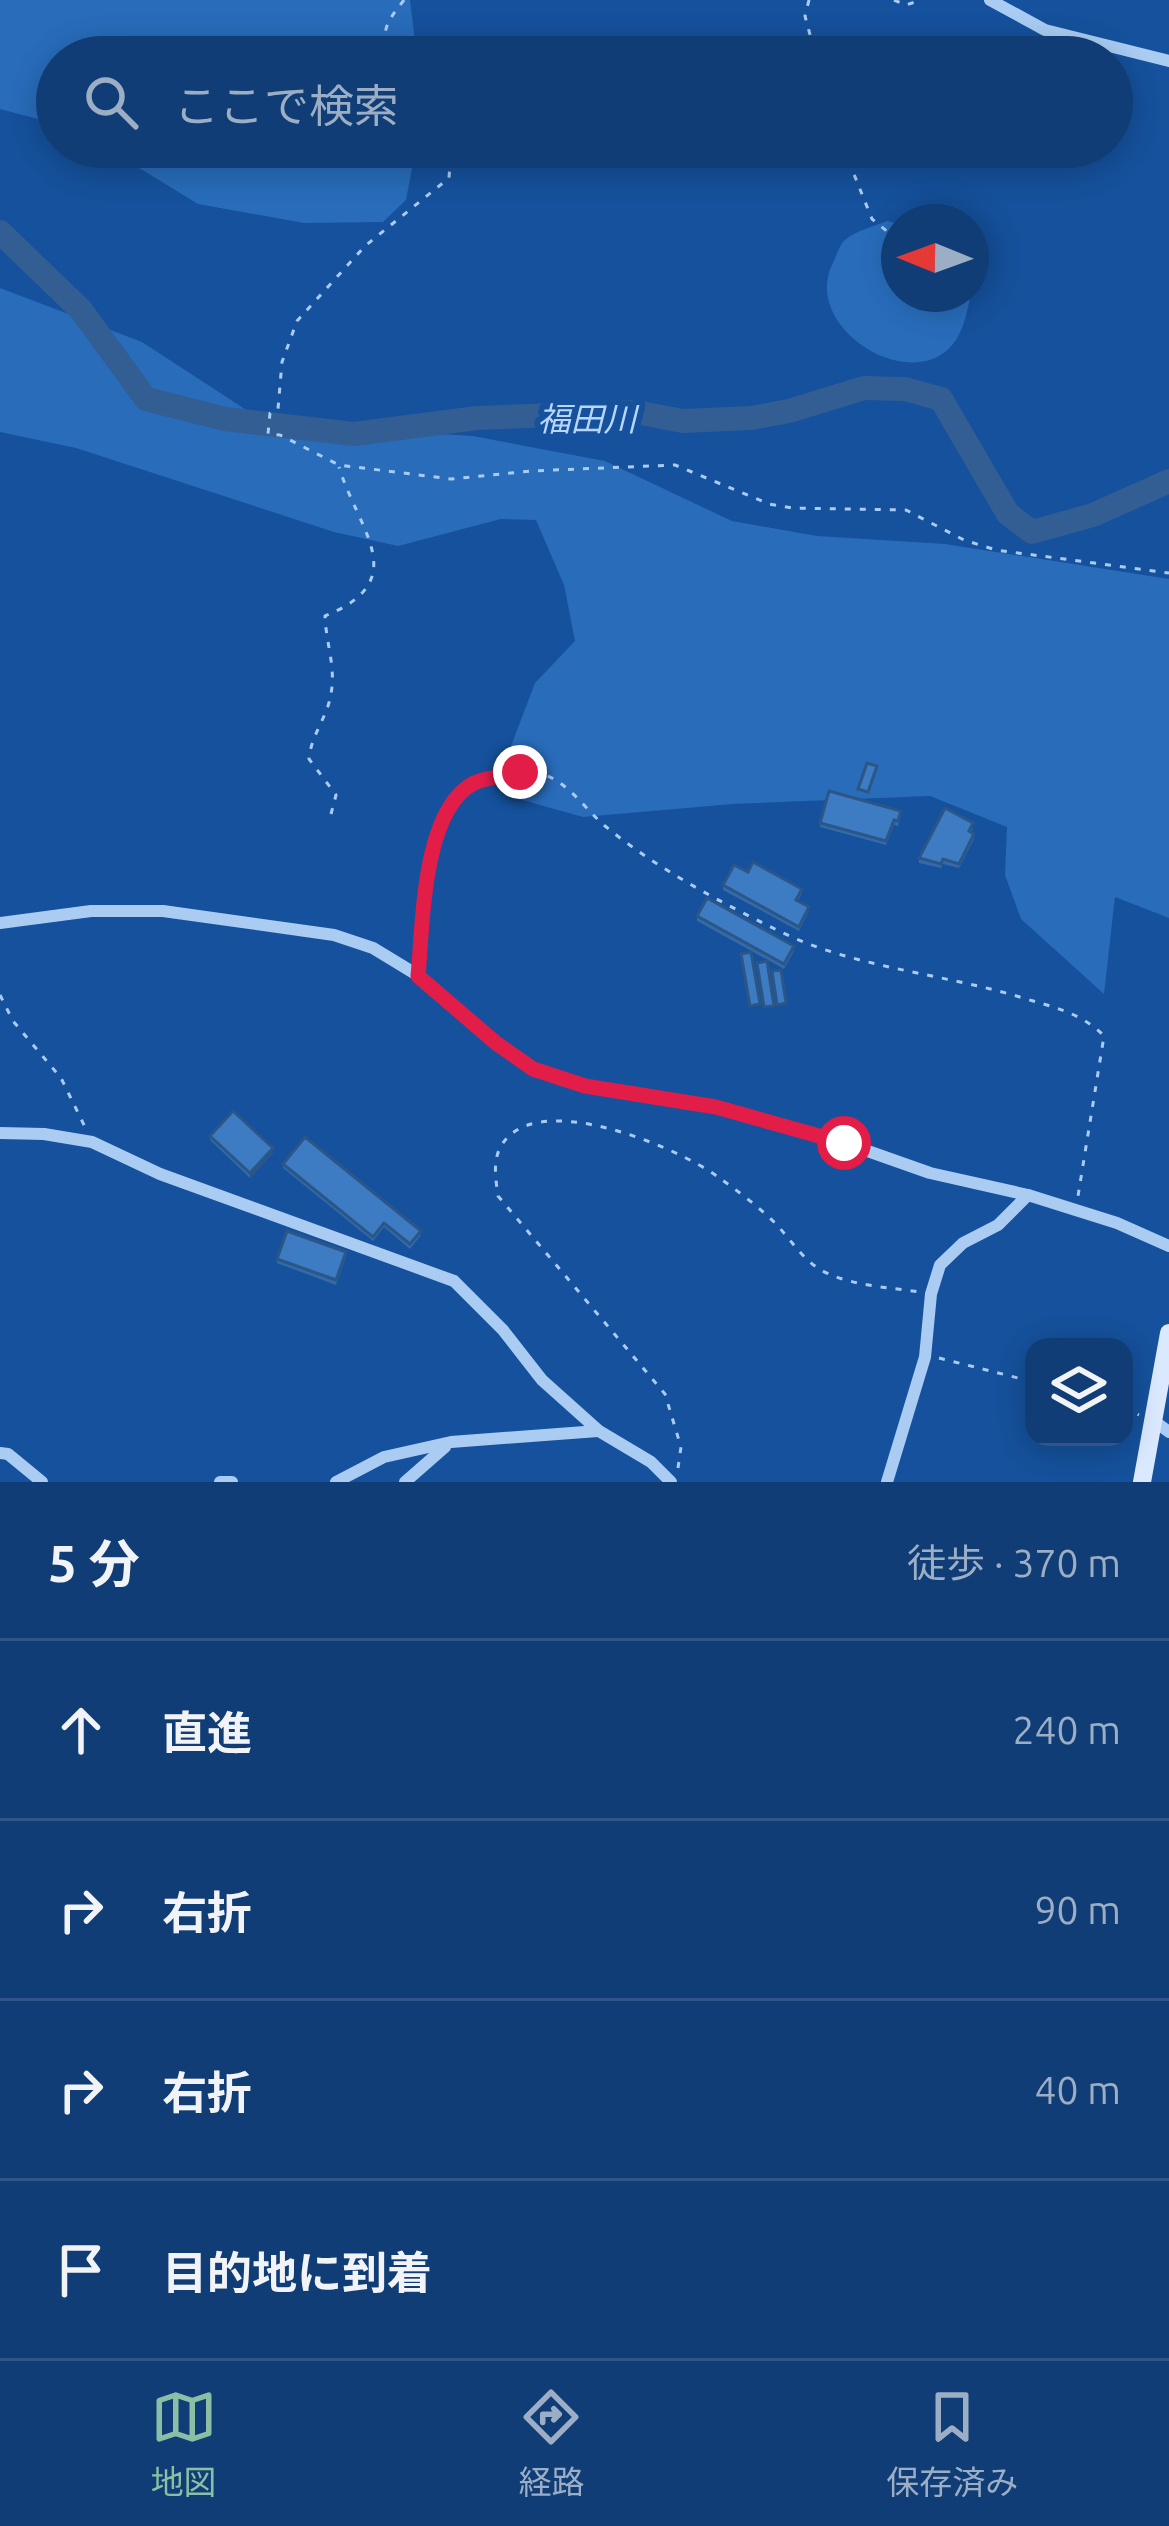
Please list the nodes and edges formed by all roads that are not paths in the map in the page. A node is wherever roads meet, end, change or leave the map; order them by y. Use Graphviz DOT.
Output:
graph roads {
  1 [pos="990,0"];
  2 [pos="1069,36"];
  3 [pos="1133,52"];
  4 [pos="1169,61"];
  5 [pos="0,923"];
  6 [pos="0,1132"];
  7 [pos="1028,1196"];
  8 [pos="1169,1246"];
  9 [pos="1169,1333"];
  10 [pos="1161,1427"];
  11 [pos="599,1431"];
  12 [pos="451,1442"];
  13 [pos="0,1453"];
  14 [pos="42,1482"];
  15 [pos="220,1482"];
  16 [pos="232,1482"];
  17 [pos="336,1482"];
  18 [pos="406,1482"];
  19 [pos="673,1482"];
  20 [pos="887,1482"];
  21 [pos="1142,1482"];
  1 -- 2 [label="street"];
  3 -- 4 [label="street"];
  5 -- 7 [label="street"];
  6 -- 11 [label="street"];
  7 -- 8 [label="street"];
  7 -- 20 [label="street"];
  9 -- 10 [label="street"];
  10 -- 21 [label="street"];
  11 -- 12 [label="street"];
  11 -- 19 [label="street"];
  12 -- 17 [label="street"];
  12 -- 18 [label="street"];
  13 -- 14 [label="street"];
  15 -- 16 [label="street"];
}
